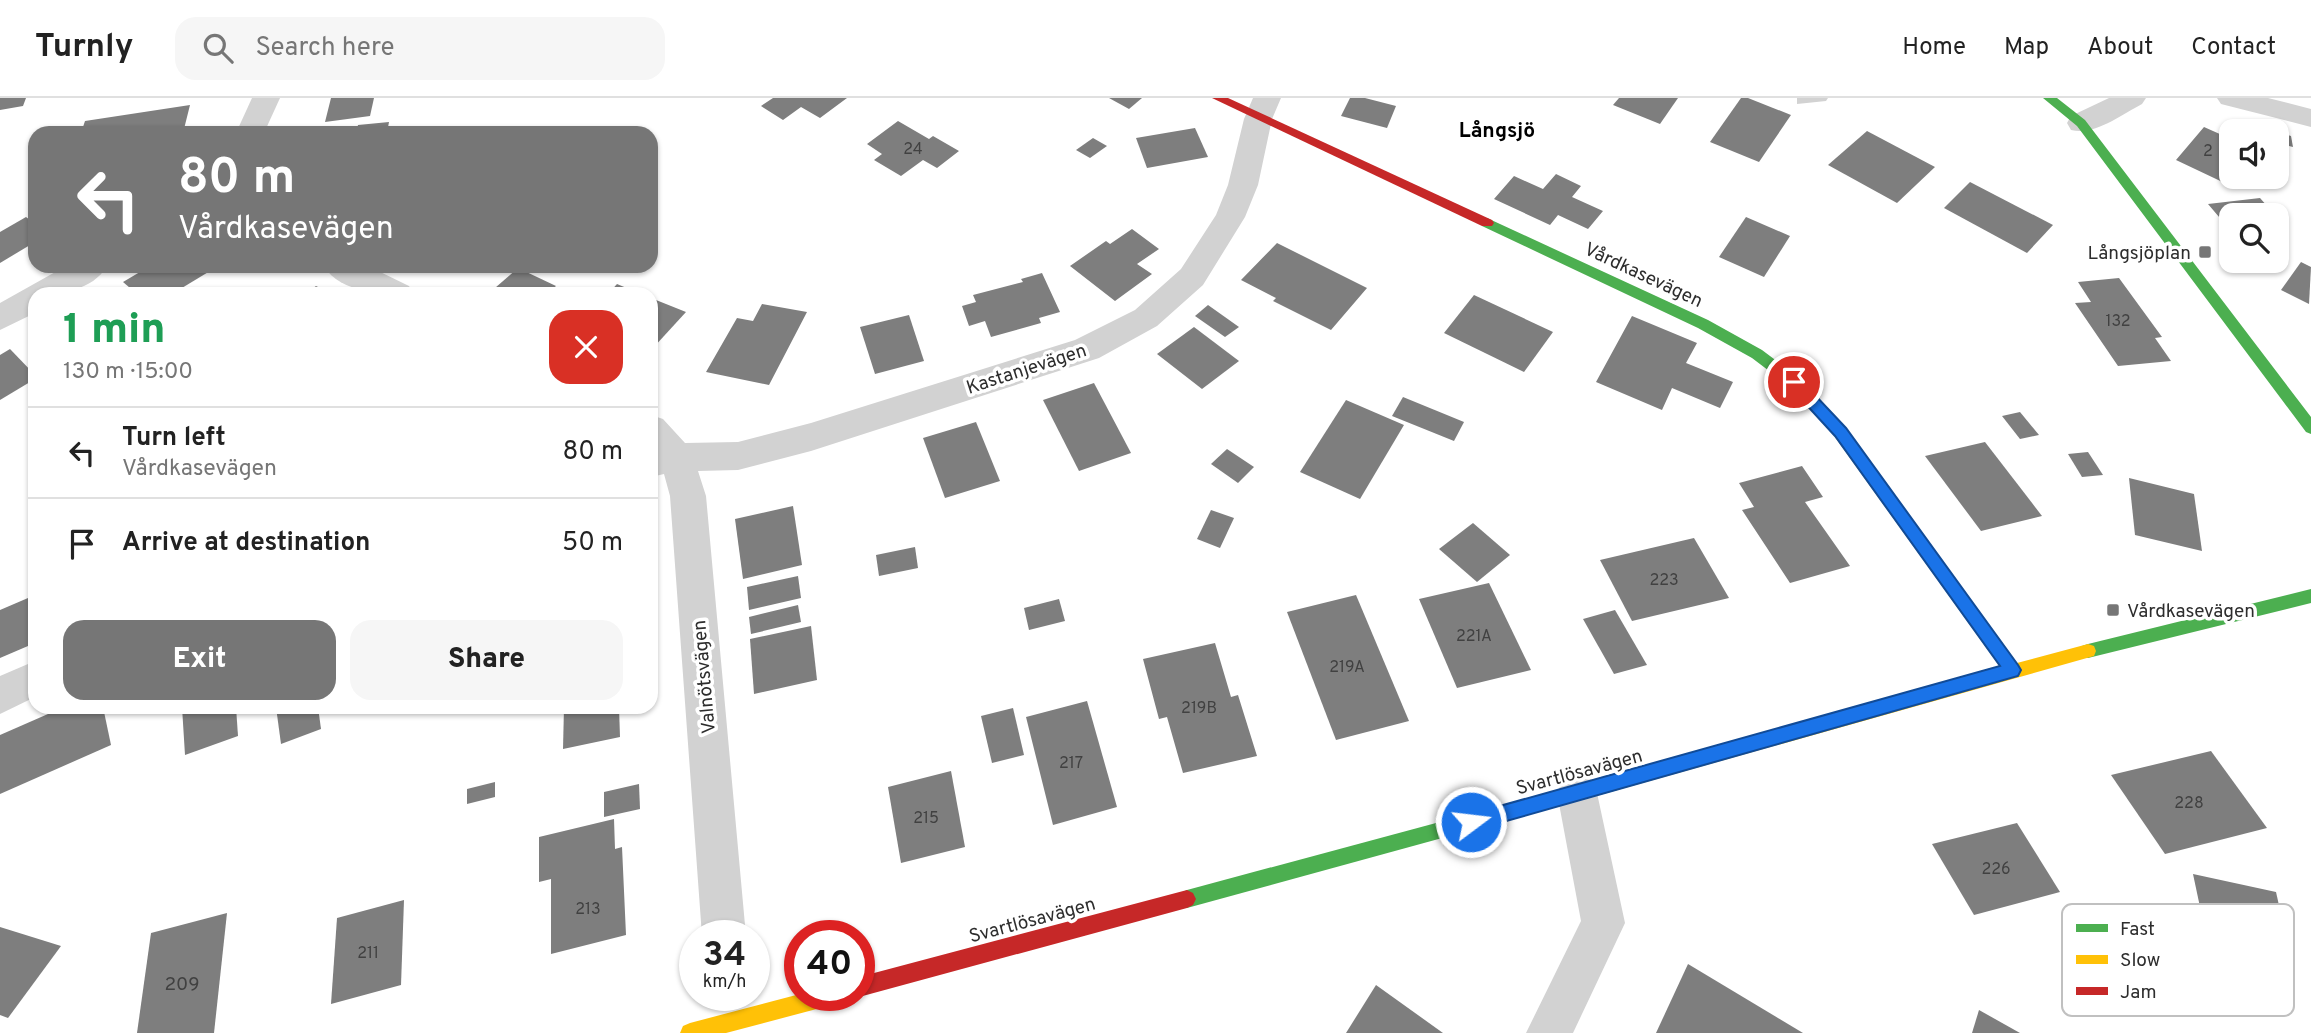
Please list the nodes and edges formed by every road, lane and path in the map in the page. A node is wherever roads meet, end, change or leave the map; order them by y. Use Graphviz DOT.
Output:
graph roads {
  1 [pos="266,98"];
  2 [pos="1218,98"];
  3 [pos="1822,98"];
  4 [pos="2049,98"];
  5 [pos="2132,98"];
  6 [pos="2231,98"];
  7 [pos="1802,101"];
  8 [pos="1263,108"];
  9 [pos="2311,118"];
  10 [pos="2081,122"];
  11 [pos="253,126"];
  12 [pos="79,273"];
  13 [pos="354,273"];
  14 [pos="54,287"];
  15 [pos="384,287"];
  16 [pos="28,302"];
  17 [pos="0,318"];
  18 [pos="2311,428"];
  19 [pos="664,460"];
  20 [pos="2311,596"];
  21 [pos="2012,670"];
  22 [pos="28,682"];
  23 [pos="0,696"];
  24 [pos="1577,793"];
  25 [pos="723,920"];
  26 [pos="875,983"];
  27 [pos="784,1004"];
  28 [pos="717,1017"];
  29 [pos="1549,1033"];
  1 -- 11 [label="street"];
  2 -- 8 [label="street, Vårdkasevägen"];
  3 -- 7 [label="lane"];
  4 -- 10 [label="street"];
  5 -- 10 [label="street"];
  6 -- 9 [label="street"];
  8 -- 19 [label="street, Kastanjevägen"];
  8 -- 21 [label="street, Vårdkasevägen"];
  10 -- 18 [label="street"];
  12 -- 14 [label="street"];
  13 -- 15 [label="street"];
  16 -- 17 [label="street"];
  19 -- 25 [label="street, Valnötsvägen"];
  20 -- 21 [label="street, Svartlösavägen"];
  21 -- 24 [label="street, Svartlösavägen"];
  22 -- 23 [label="street"];
  24 -- 26 [label="street, Svartlösavägen"];
  24 -- 29 [label="street"];
  27 -- 28 [label="street"];
}
